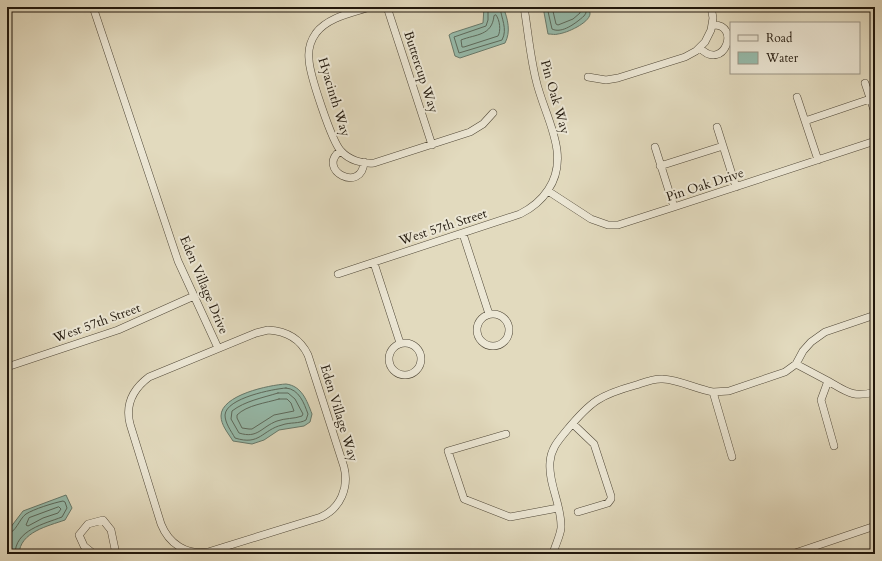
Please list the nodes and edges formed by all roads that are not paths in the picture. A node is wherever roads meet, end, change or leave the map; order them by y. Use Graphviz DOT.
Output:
graph roads {
  1 [pos="93,7"];
  2 [pos="370,7"];
  3 [pos="387,7"];
  4 [pos="524,7"];
  5 [pos="711,7"];
  6 [pos="712,24"];
  7 [pos="700,48"];
  8 [pos="588,77"];
  9 [pos="865,83"];
  10 [pos="797,97"];
  11 [pos="870,99"];
  12 [pos="493,113"];
  13 [pos="875,113"];
  14 [pos="805,121"];
  15 [pos="717,127"];
  16 [pos="875,141"];
  17 [pos="432,145"];
  18 [pos="723,146"];
  19 [pos="655,147"];
  20 [pos="340,151"];
  21 [pos="818,160"];
  22 [pos="364,162"];
  23 [pos="660,166"];
  24 [pos="736,187"];
  25 [pos="548,191"];
  26 [pos="674,208"];
  27 [pos="462,234"];
  28 [pos="374,263"];
  29 [pos="338,274"];
  30 [pos="194,296"];
  31 [pos="489,314"];
  32 [pos="875,315"];
  33 [pos="400,343"];
  34 [pos="218,348"];
  35 [pos="796,364"];
  36 [pos="7,367"];
  37 [pos="828,382"];
  38 [pos="713,392"];
  39 [pos="875,392"];
  40 [pos="573,424"];
  41 [pos="506,434"];
  42 [pos="834,446"];
  43 [pos="732,457"];
  44 [pos="558,508"];
  45 [pos="578,512"];
  46 [pos="875,526"];
  47 [pos="268,533"];
  48 [pos="94,554"];
  49 [pos="116,554"];
  50 [pos="553,554"];
  51 [pos="792,554"];
  1 -- 30 [label="street, Eden Village Drive"];
  2 -- 20 [label="street, Hyacinth Way"];
  3 -- 17 [label="street, Buttercup Way"];
  4 -- 25 [label="street, Pin Oak Way"];
  5 -- 6 [label="street"];
  6 -- 7 [label="street"];
  6 -- 7 [label="street"];
  7 -- 8 [label="street"];
  9 -- 11 [label="street"];
  10 -- 14 [label="street"];
  11 -- 13 [label="street"];
  11 -- 14 [label="street"];
  12 -- 17 [label="street"];
  14 -- 21 [label="street"];
  15 -- 18 [label="street"];
  16 -- 21 [label="street, Pin Oak Drive"];
  17 -- 22 [label="street"];
  18 -- 23 [label="street"];
  18 -- 24 [label="street"];
  19 -- 23 [label="street"];
  20 -- 22 [label="street, Hyacinth Way"];
  20 -- 22 [label="street, Hyacinth Way"];
  21 -- 24 [label="street, Pin Oak Drive"];
  23 -- 26 [label="street"];
  24 -- 26 [label="street, Pin Oak Drive"];
  25 -- 26 [label="street, Pin Oak Drive"];
  25 -- 27 [label="street, West 57th Street"];
  27 -- 28 [label="street, West 57th Street"];
  27 -- 31 [label="street"];
  28 -- 29 [label="street, West 57th Street"];
  28 -- 33 [label="street"];
  30 -- 34 [label="street, Eden Village Drive"];
  30 -- 36 [label="street, West 57th Street"];
  31 -- 31 [label="street"];
  32 -- 35 [label="street"];
  33 -- 33 [label="street"];
  34 -- 47 [label="street, Eden Village Way"];
  34 -- 47 [label="street, Eden Village Drive"];
  35 -- 37 [label="street"];
  35 -- 38 [label="street"];
  37 -- 39 [label="street"];
  37 -- 42 [label="street"];
  38 -- 40 [label="street"];
  38 -- 43 [label="street"];
  40 -- 44 [label="street"];
  40 -- 45 [label="street"];
  41 -- 44 [label="street"];
  44 -- 50 [label="street"];
  46 -- 51 [label="street"];
  48 -- 49 [label="street"];
}
